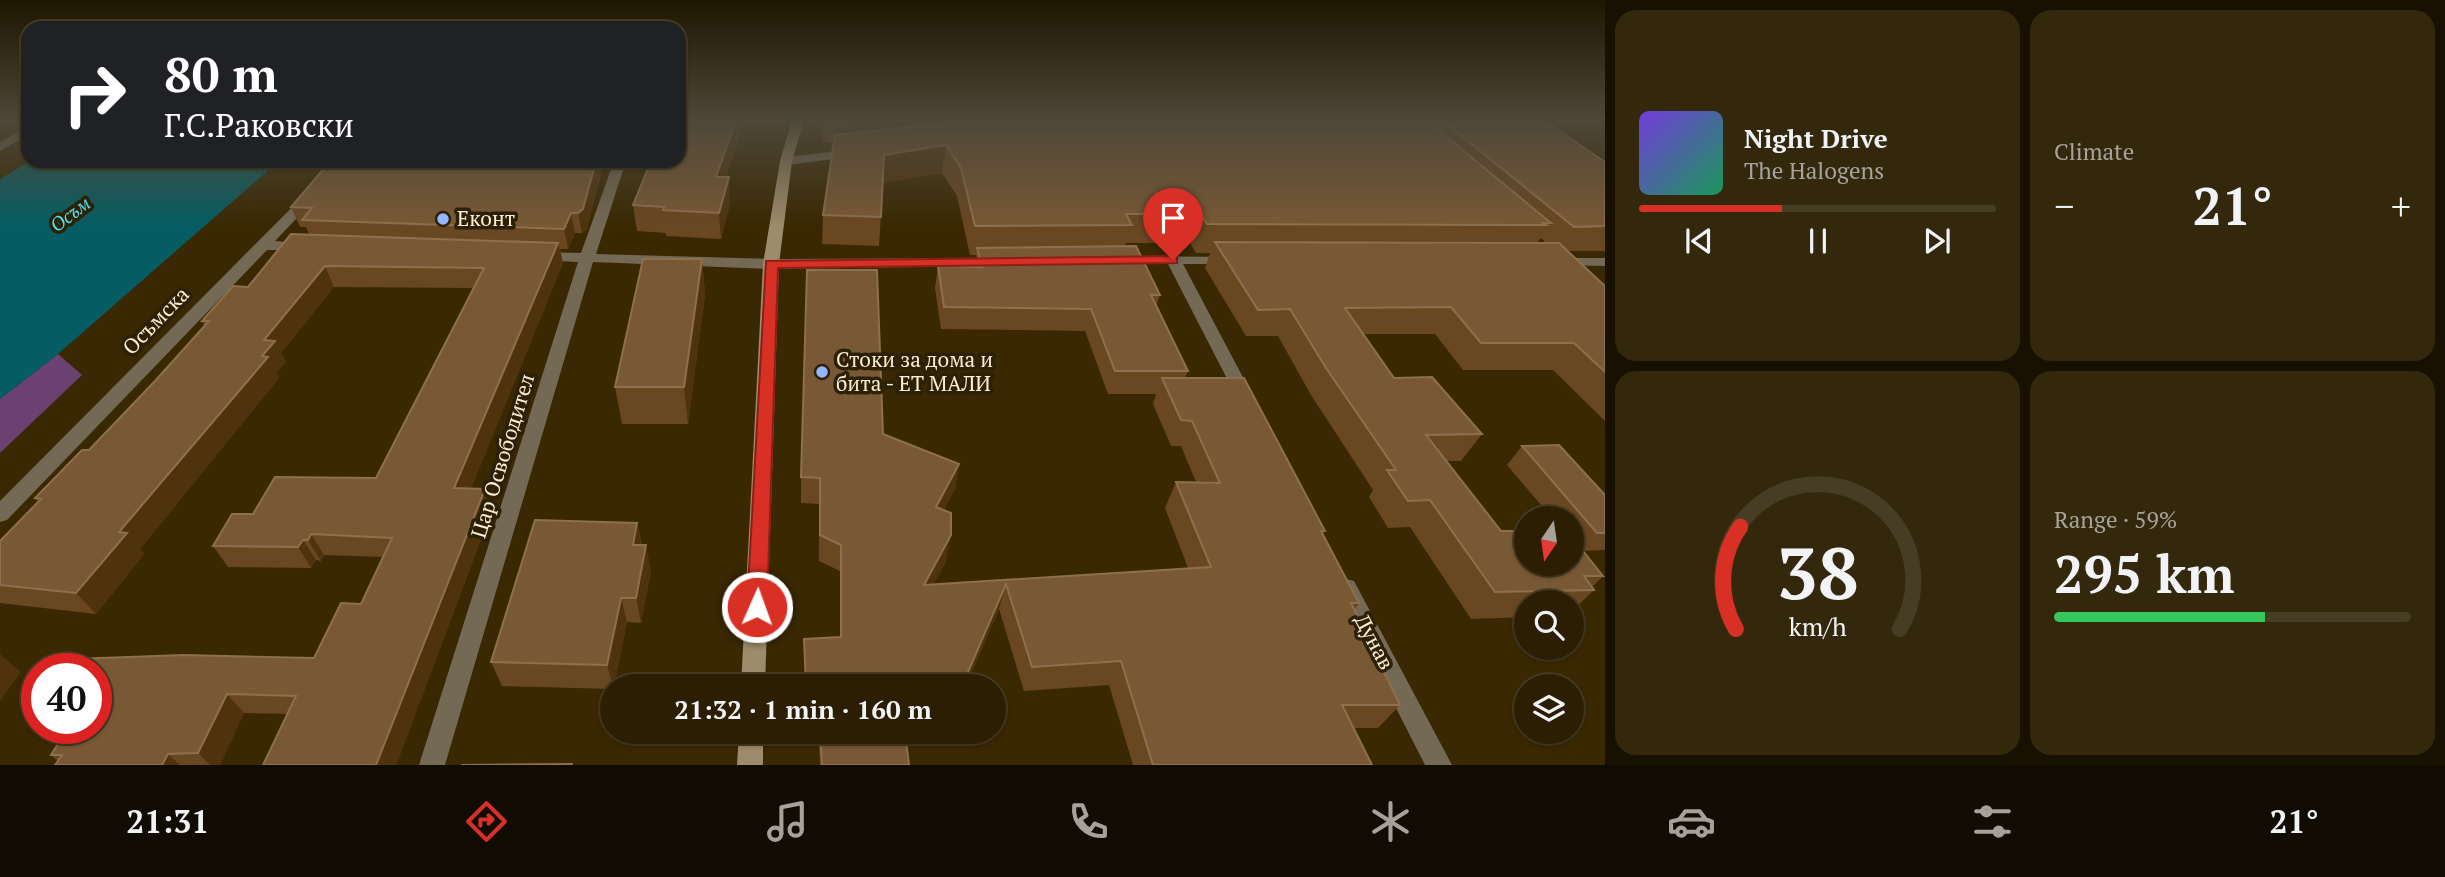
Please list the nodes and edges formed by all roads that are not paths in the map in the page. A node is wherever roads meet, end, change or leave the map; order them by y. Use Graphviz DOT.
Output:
graph roads {
  1 [pos="787,156"];
  2 [pos="834,156"];
  3 [pos="786,161"];
  4 [pos="338,168"];
  5 [pos="619,168"];
  6 [pos="262,245"];
  7 [pos="316,247"];
  8 [pos="519,255"];
  9 [pos="587,258"];
  10 [pos="1103,260"];
  11 [pos="1173,260"];
  12 [pos="1241,260"];
  13 [pos="1006,261"];
  14 [pos="1605,262"];
  15 [pos="771,264"];
  16 [pos="1574,279"];
  17 [pos="1257,420"];
  18 [pos="0,513"];
  19 [pos="1335,568"];
  20 [pos="754,674"];
  21 [pos="751,744"];
  22 [pos="432,765"];
  23 [pos="750,765"];
  24 [pos="1439,765"];
  1 -- 3 [label="street"];
  2 -- 3 [label="street"];
  3 -- 15 [label="street"];
  4 -- 6 [label="street, Осъмска"];
  5 -- 9 [label="street, Цар Освободител"];
  6 -- 7 [label="street"];
  6 -- 18 [label="street, Осъмска"];
  8 -- 9 [label="street"];
  9 -- 15 [label="street"];
  9 -- 22 [label="street, Цар Освободител"];
  10 -- 11 [label="street"];
  11 -- 12 [label="street"];
  11 -- 17 [label="street"];
  13 -- 15 [label="street"];
  14 -- 16 [label="street"];
  15 -- 20 [label="street"];
  19 -- 24 [label="street, Дунав"];
  21 -- 23 [label="street"];
}
